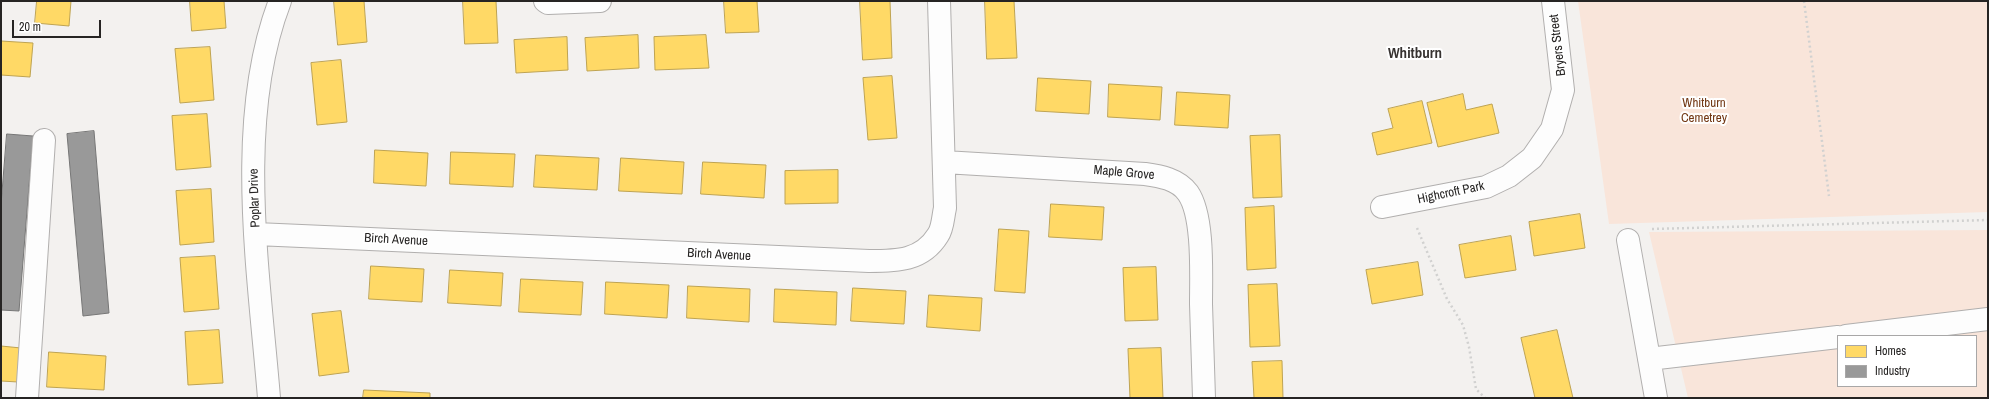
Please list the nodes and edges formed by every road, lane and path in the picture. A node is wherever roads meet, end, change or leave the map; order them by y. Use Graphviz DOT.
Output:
graph roads {
  1 [pos="280,1"];
  2 [pos="545,1"];
  3 [pos="600,1"];
  4 [pos="939,1"];
  5 [pos="1553,1"];
  6 [pos="1804,1"];
  7 [pos="1564,90"];
  8 [pos="44,140"];
  9 [pos="944,162"];
  10 [pos="1829,196"];
  11 [pos="1406,203"];
  12 [pos="1382,208"];
  13 [pos="1988,220"];
  14 [pos="256,234"];
  15 [pos="1628,240"];
  16 [pos="1988,319"];
  17 [pos="1854,335"];
  18 [pos="1837,337"];
  19 [pos="1649,359"];
  20 [pos="27,398"];
  21 [pos="269,398"];
  22 [pos="1204,398"];
  23 [pos="1485,398"];
  24 [pos="1656,398"];
  1 -- 14 [label="street, Poplar Drive"];
  2 -- 3 [label="street"];
  4 -- 9 [label="street, Birch Avenue"];
  5 -- 7 [label="street, Bryers Street"];
  6 -- 10 [label="path"];
  7 -- 11 [label="street, Highcroft Park"];
  8 -- 20 [label="street"];
  9 -- 14 [label="street, Birch Avenue"];
  9 -- 22 [label="street, Maple Grove"];
  11 -- 12 [label="street, Highcroft Park"];
  11 -- 23 [label="path"];
  13 -- 15 [label="path"];
  14 -- 21 [label="street, Poplar Drive"];
  15 -- 19 [label="street"];
  16 -- 17 [label="street"];
  18 -- 19 [label="street"];
  19 -- 24 [label="street"];
}
